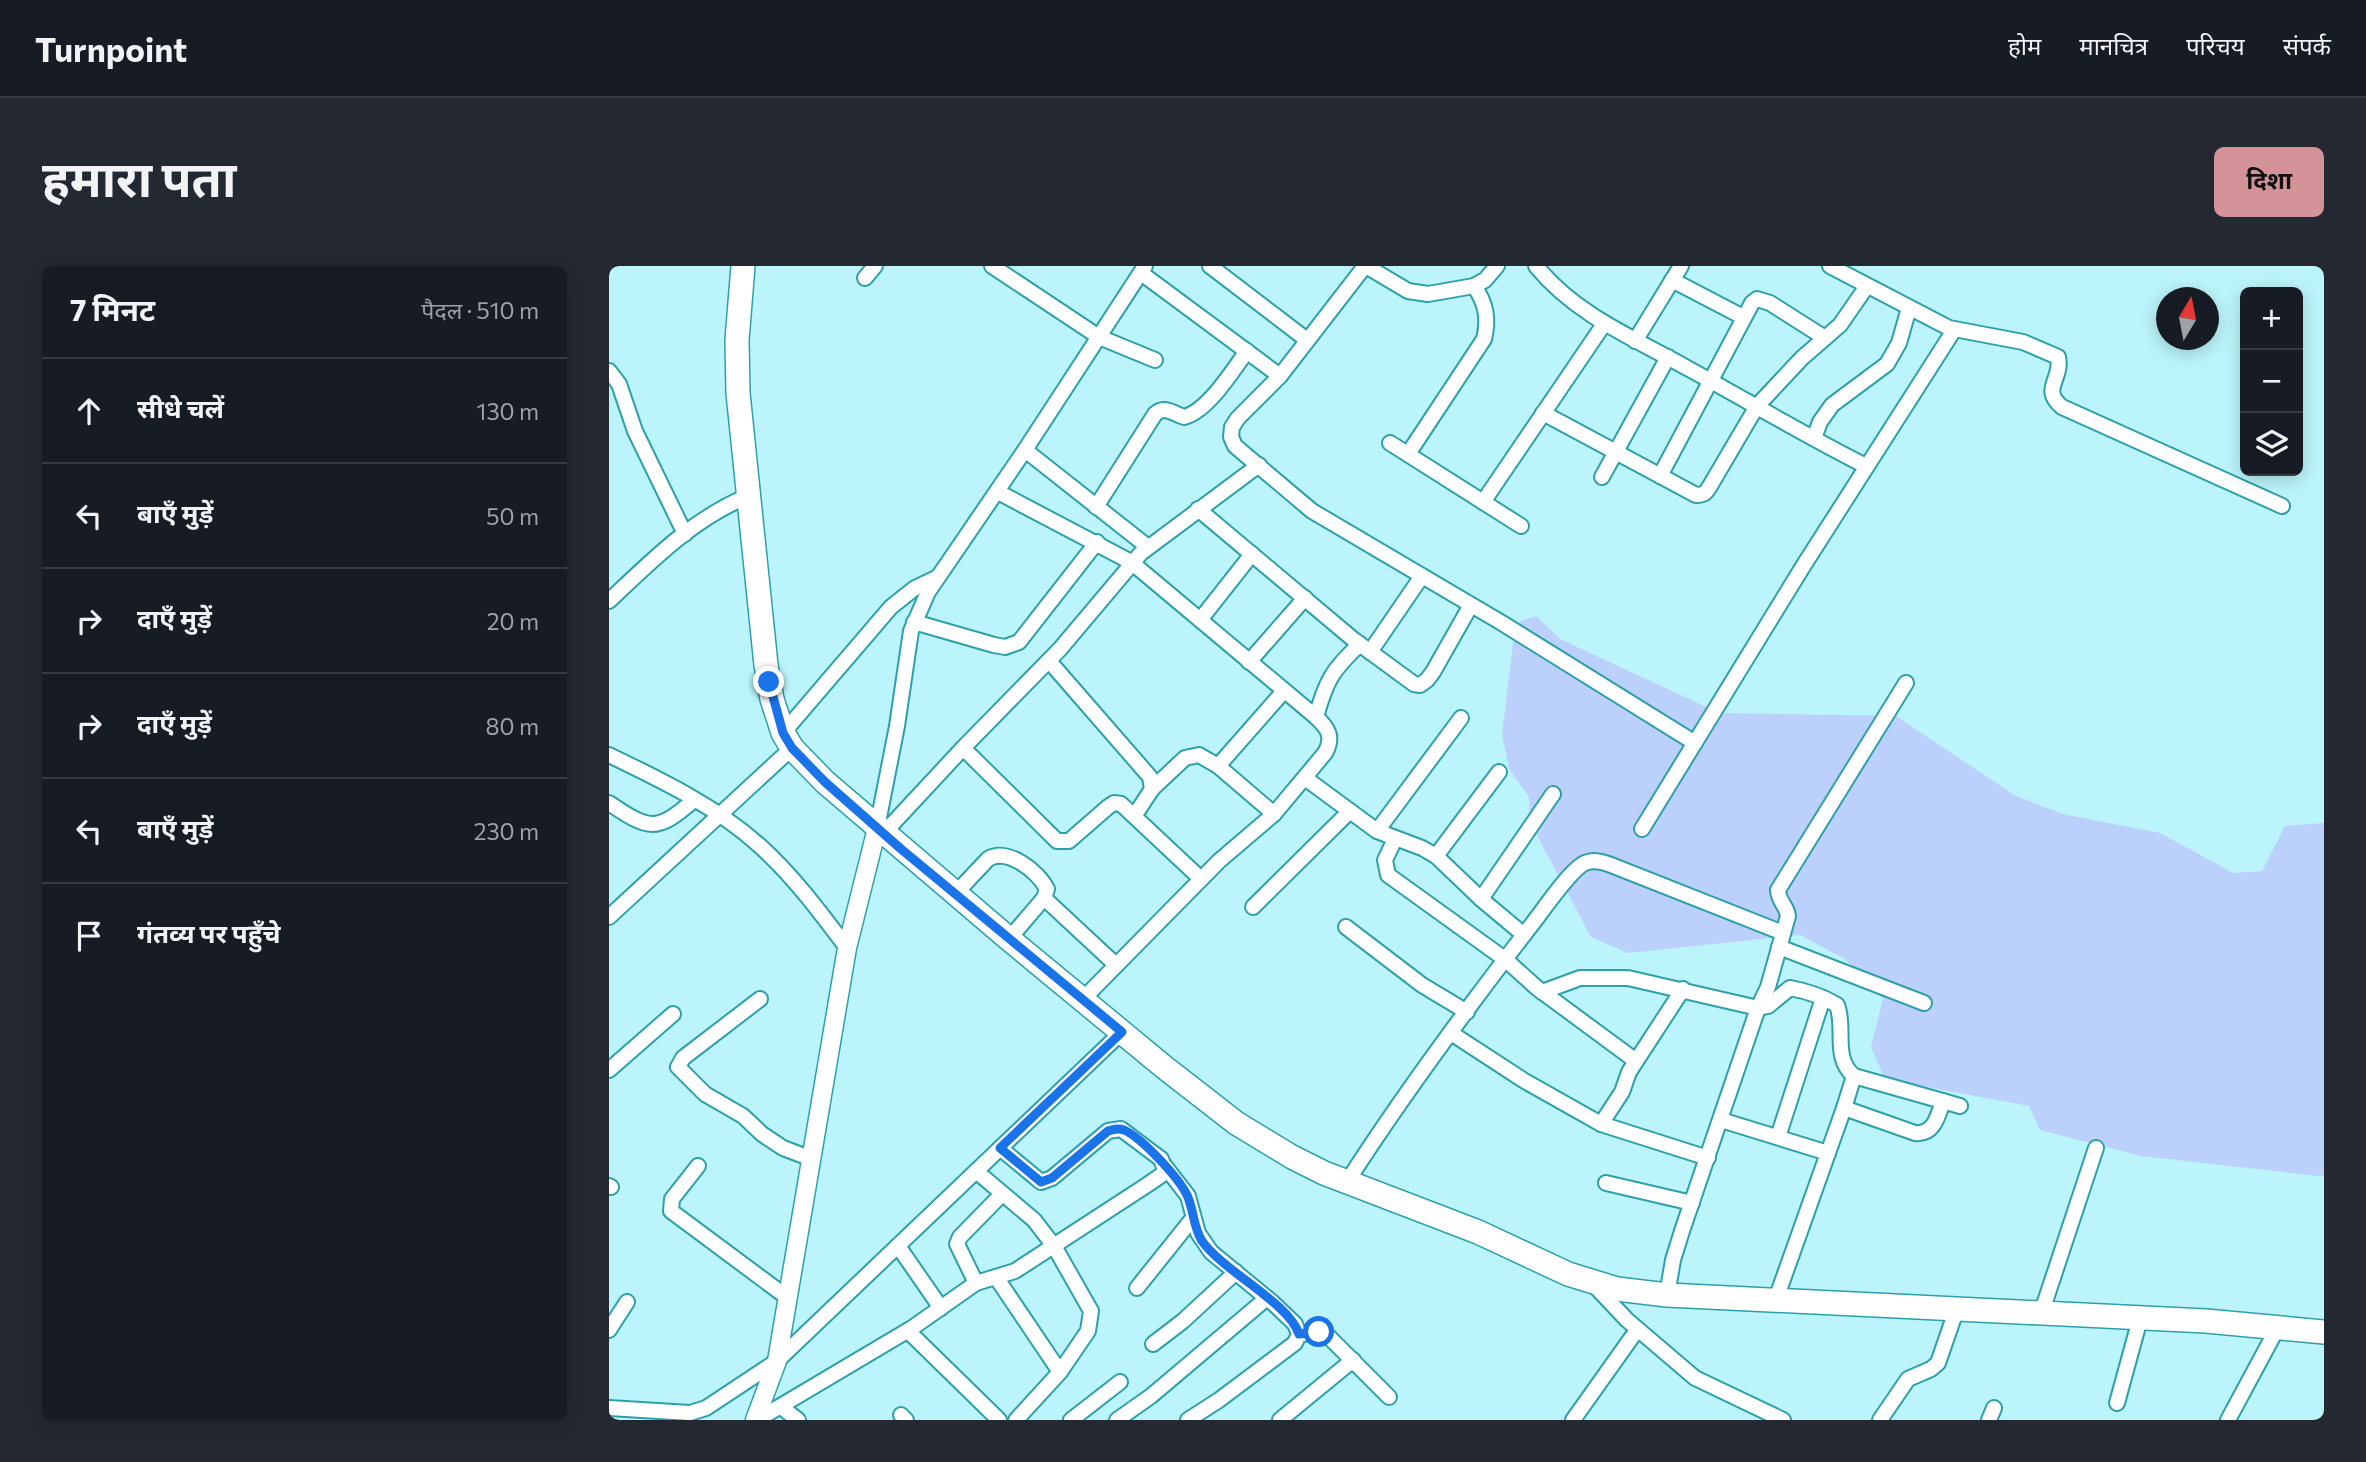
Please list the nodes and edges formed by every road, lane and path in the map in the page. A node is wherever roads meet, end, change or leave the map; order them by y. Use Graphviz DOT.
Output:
graph roads {
  1 [pos="743,266"];
  2 [pos="875,266"];
  3 [pos="992,266"];
  4 [pos="1210,266"];
  5 [pos="1365,266"];
  6 [pos="1497,266"];
  7 [pos="1536,266"];
  8 [pos="1681,266"];
  9 [pos="1830,266"];
  10 [pos="1143,269"];
  11 [pos="865,278"];
  12 [pos="1672,280"];
  13 [pos="1474,286"];
  14 [pos="1867,286"];
  15 [pos="1909,308"];
  16 [pos="1743,317"];
  17 [pos="1604,324"];
  18 [pos="1954,330"];
  19 [pos="1099,337"];
  20 [pos="1825,338"];
  21 [pos="1307,340"];
  22 [pos="1635,341"];
  23 [pos="1247,351"];
  24 [pos="1668,357"];
  25 [pos="1155,360"];
  26 [pos="609,372"];
  27 [pos="1280,376"];
  28 [pos="1709,380"];
  29 [pos="1757,406"];
  30 [pos="1543,413"];
  31 [pos="1814,438"];
  32 [pos="1390,443"];
  33 [pos="1025,450"];
  34 [pos="1615,453"];
  35 [pos="1408,454"];
  36 [pos="1259,465"];
  37 [pos="1866,467"];
  38 [pos="1660,476"];
  39 [pos="1602,477"];
  40 [pos="998,492"];
  41 [pos="748,496"];
  42 [pos="1483,502"];
  43 [pos="2282,506"];
  44 [pos="1096,507"];
  45 [pos="1198,509"];
  46 [pos="1521,526"];
  47 [pos="685,534"];
  48 [pos="1097,542"];
  49 [pos="1148,547"];
  50 [pos="1252,554"];
  51 [pos="1131,562"];
  52 [pos="940,576"];
  53 [pos="1422,576"];
  54 [pos="1305,598"];
  55 [pos="609,601"];
  56 [pos="1471,605"];
  57 [pos="1200,620"];
  58 [pos="914,622"];
  59 [pos="1365,648"];
  60 [pos="1049,661"];
  61 [pos="1249,662"];
  62 [pos="1906,683"];
  63 [pos="1284,691"];
  64 [pos="1316,717"];
  65 [pos="1461,718"];
  66 [pos="787,740"];
  67 [pos="1695,743"];
  68 [pos="963,748"];
  69 [pos="609,755"];
  70 [pos="1218,766"];
  71 [pos="1499,772"];
  72 [pos="1305,778"];
  73 [pos="1152,789"];
  74 [pos="1553,794"];
  75 [pos="694,800"];
  76 [pos="609,803"];
  77 [pos="1350,811"];
  78 [pos="1135,814"];
  79 [pos="1274,814"];
  80 [pos="719,816"];
  81 [pos="1642,829"];
  82 [pos="880,831"];
  83 [pos="1377,831"];
  84 [pos="1395,839"];
  85 [pos="1436,856"];
  86 [pos="1201,879"];
  87 [pos="955,894"];
  88 [pos="1044,898"];
  89 [pos="1481,899"];
  90 [pos="1253,907"];
  91 [pos="609,917"];
  92 [pos="1346,927"];
  93 [pos="1524,935"];
  94 [pos="1009,939"];
  95 [pos="1781,940"];
  96 [pos="847,948"];
  97 [pos="1506,960"];
  98 [pos="1116,965"];
  99 [pos="1683,989"];
  100 [pos="1542,992"];
  101 [pos="1823,998"];
  102 [pos="760,999"];
  103 [pos="1083,999"];
  104 [pos="1924,1003"];
  105 [pos="1758,1008"];
  106 [pos="1467,1012"];
  107 [pos="673,1014"];
  108 [pos="1122,1032"];
  109 [pos="1451,1032"];
  110 [pos="1636,1061"];
  111 [pos="609,1070"];
  112 [pos="1854,1076"];
  113 [pos="1943,1101"];
  114 [pos="1959,1106"];
  115 [pos="1844,1108"];
  116 [pos="1721,1120"];
  117 [pos="1601,1124"];
  118 [pos="1778,1137"];
  119 [pos="1000,1148"];
  120 [pos="2096,1148"];
  121 [pos="1828,1153"];
  122 [pos="1708,1158"];
  123 [pos="811,1159"];
  124 [pos="698,1166"];
  125 [pos="1164,1166"];
  126 [pos="976,1171"];
  127 [pos="1346,1182"];
  128 [pos="1606,1183"];
  129 [pos="1002,1194"];
  130 [pos="1692,1203"];
  131 [pos="1193,1218"];
  132 [pos="1054,1245"];
  133 [pos="898,1246"];
  134 [pos="1236,1272"];
  135 [pos="996,1277"];
  136 [pos="976,1283"];
  137 [pos="1593,1283"];
  138 [pos="1137,1288"];
  139 [pos="1667,1295"];
  140 [pos="788,1298"];
  141 [pos="1267,1298"];
  142 [pos="1776,1299"];
  143 [pos="627,1302"];
  144 [pos="941,1308"];
  145 [pos="1957,1308"];
  146 [pos="2041,1314"];
  147 [pos="2140,1319"];
  148 [pos="2279,1327"];
  149 [pos="609,1330"];
  150 [pos="1637,1330"];
  151 [pos="908,1331"];
  152 [pos="2324,1332"];
  153 [pos="1299,1334"];
  154 [pos="1153,1344"];
  155 [pos="1353,1360"];
  156 [pos="777,1361"];
  157 [pos="1060,1371"];
  158 [pos="1120,1382"];
  159 [pos="1389,1397"];
  160 [pos="2117,1403"];
  161 [pos="781,1406"];
  162 [pos="609,1408"];
  163 [pos="671,1416"];
  164 [pos="756,1420"];
  165 [pos="798,1420"];
  166 [pos="999,1420"];
  167 [pos="1016,1420"];
  168 [pos="1071,1420"];
  169 [pos="1117,1420"];
  170 [pos="1188,1420"];
  171 [pos="1280,1420"];
  172 [pos="1573,1420"];
  173 [pos="1783,1420"];
  174 [pos="1880,1420"];
  175 [pos="2228,1420"];
  1 -- 41 [label="main road"];
  2 -- 11 [label="street"];
  3 -- 19 [label="street"];
  4 -- 21 [label="street"];
  5 -- 13 [label="street"];
  5 -- 21 [label="street"];
  6 -- 13 [label="street"];
  7 -- 17 [label="street"];
  8 -- 12 [label="street"];
  9 -- 14 [label="street"];
  10 -- 19 [label="street"];
  10 -- 23 [label="street"];
  12 -- 16 [label="street"];
  12 -- 22 [label="street"];
  13 -- 35 [label="street"];
  14 -- 15 [label="street"];
  14 -- 20 [label="street"];
  15 -- 18 [label="street"];
  15 -- 31 [label="street"];
  16 -- 20 [label="street"];
  16 -- 28 [label="street"];
  17 -- 22 [label="street"];
  17 -- 30 [label="street"];
  18 -- 37 [label="street"];
  18 -- 43 [label="street"];
  19 -- 25 [label="street"];
  19 -- 33 [label="street"];
  20 -- 29 [label="street"];
  21 -- 27 [label="street"];
  22 -- 24 [label="street"];
  23 -- 27 [label="street"];
  23 -- 44 [label="street"];
  24 -- 28 [label="street"];
  24 -- 34 [label="street"];
  26 -- 47 [label="street"];
  27 -- 36 [label="street"];
  28 -- 29 [label="street"];
  28 -- 38 [label="street"];
  29 -- 31 [label="street"];
  29 -- 38 [label="street"];
  30 -- 34 [label="street"];
  30 -- 42 [label="street"];
  31 -- 37 [label="street"];
  32 -- 35 [label="street"];
  33 -- 40 [label="street"];
  33 -- 44 [label="street"];
  34 -- 38 [label="street"];
  34 -- 39 [label="street"];
  35 -- 42 [label="street"];
  36 -- 45 [label="street"];
  36 -- 53 [label="street"];
  37 -- 67 [label="street"];
  40 -- 48 [label="street"];
  40 -- 52 [label="street"];
  41 -- 47 [label="street"];
  41 -- 66 [label="main road"];
  42 -- 46 [label="street"];
  44 -- 49 [label="street"];
  45 -- 49 [label="street"];
  45 -- 50 [label="street"];
  47 -- 55 [label="street"];
  48 -- 51 [label="street"];
  48 -- 58 [label="street"];
  49 -- 51 [label="street"];
  50 -- 54 [label="street"];
  50 -- 57 [label="street"];
  51 -- 57 [label="street"];
  51 -- 60 [label="street"];
  52 -- 58 [label="street"];
  52 -- 66 [label="street"];
  53 -- 56 [label="street"];
  53 -- 59 [label="street"];
  54 -- 59 [label="street"];
  54 -- 61 [label="street"];
  56 -- 59 [label="street"];
  56 -- 67 [label="street"];
  57 -- 61 [label="street"];
  58 -- 82 [label="street"];
  59 -- 64 [label="street"];
  60 -- 68 [label="street"];
  60 -- 73 [label="street"];
  61 -- 63 [label="street"];
  62 -- 95 [label="street"];
  63 -- 64 [label="street"];
  63 -- 70 [label="street"];
  64 -- 72 [label="street"];
  65 -- 83 [label="street"];
  66 -- 80 [label="street"];
  66 -- 82 [label="main road"];
  67 -- 81 [label="street"];
  68 -- 78 [label="street"];
  68 -- 82 [label="street"];
  69 -- 75 [label="street"];
  70 -- 73 [label="street"];
  70 -- 79 [label="street"];
  71 -- 85 [label="street"];
  72 -- 77 [label="street"];
  72 -- 79 [label="street"];
  73 -- 78 [label="street"];
  74 -- 89 [label="street"];
  75 -- 76 [label="street"];
  75 -- 80 [label="street"];
  77 -- 83 [label="street"];
  77 -- 90 [label="street"];
  78 -- 86 [label="street"];
  79 -- 86 [label="street"];
  80 -- 91 [label="street"];
  80 -- 96 [label="street"];
  82 -- 87 [label="main road"];
  82 -- 96 [label="street"];
  83 -- 84 [label="street"];
  84 -- 85 [label="street"];
  84 -- 97 [label="street"];
  85 -- 89 [label="street"];
  86 -- 98 [label="street"];
  87 -- 88 [label="street"];
  87 -- 94 [label="main road"];
  88 -- 94 [label="street"];
  88 -- 98 [label="street"];
  89 -- 93 [label="street"];
  92 -- 106 [label="street"];
  93 -- 95 [label="street"];
  93 -- 97 [label="street"];
  94 -- 103 [label="main road"];
  95 -- 104 [label="street"];
  95 -- 105 [label="street"];
  96 -- 123 [label="street"];
  97 -- 100 [label="street"];
  97 -- 106 [label="street"];
  98 -- 103 [label="street"];
  99 -- 100 [label="street"];
  99 -- 105 [label="street"];
  99 -- 110 [label="street"];
  100 -- 110 [label="street"];
  101 -- 105 [label="street"];
  101 -- 112 [label="street"];
  101 -- 118 [label="street"];
  102 -- 123 [label="street"];
  103 -- 108 [label="main road"];
  105 -- 116 [label="street"];
  106 -- 109 [label="street"];
  107 -- 111 [label="street"];
  108 -- 119 [label="street"];
  108 -- 127 [label="main road"];
  109 -- 117 [label="street"];
  109 -- 127 [label="street"];
  110 -- 117 [label="street"];
  112 -- 113 [label="street"];
  112 -- 115 [label="street"];
  113 -- 114 [label="street"];
  113 -- 115 [label="street"];
  115 -- 121 [label="street"];
  116 -- 118 [label="street"];
  116 -- 122 [label="street"];
  117 -- 122 [label="street"];
  118 -- 121 [label="street"];
  119 -- 125 [label="street"];
  119 -- 126 [label="street"];
  120 -- 146 [label="street"];
  121 -- 142 [label="street"];
  122 -- 130 [label="street"];
  123 -- 140 [label="street"];
  124 -- 140 [label="street"];
  125 -- 131 [label="street"];
  125 -- 132 [label="street"];
  126 -- 129 [label="street"];
  126 -- 133 [label="street"];
  127 -- 137 [label="main road"];
  128 -- 130 [label="street"];
  129 -- 132 [label="street"];
  129 -- 136 [label="street"];
  130 -- 139 [label="street"];
  131 -- 134 [label="street"];
  131 -- 138 [label="street"];
  132 -- 135 [label="street"];
  132 -- 157 [label="street"];
  133 -- 144 [label="street"];
  133 -- 156 [label="street"];
  134 -- 141 [label="street"];
  134 -- 154 [label="street"];
  135 -- 136 [label="street"];
  135 -- 157 [label="street"];
  136 -- 144 [label="street"];
  137 -- 139 [label="main road"];
  137 -- 150 [label="street"];
  139 -- 142 [label="main road"];
  140 -- 156 [label="street"];
  141 -- 153 [label="street"];
  141 -- 169 [label="street"];
  142 -- 145 [label="main road"];
  143 -- 149 [label="street"];
  144 -- 151 [label="street"];
  145 -- 146 [label="main road"];
  145 -- 174 [label="street"];
  146 -- 147 [label="main road"];
  147 -- 148 [label="main road"];
  147 -- 160 [label="street"];
  148 -- 152 [label="main road"];
  148 -- 175 [label="street"];
  150 -- 172 [label="street"];
  150 -- 173 [label="street"];
  151 -- 161 [label="street"];
  151 -- 166 [label="street"];
  153 -- 155 [label="street"];
  153 -- 170 [label="street"];
  155 -- 159 [label="street"];
  155 -- 171 [label="street"];
  156 -- 163 [label="street"];
  156 -- 164 [label="street"];
  157 -- 167 [label="street"];
  158 -- 168 [label="street"];
  161 -- 164 [label="street"];
  161 -- 165 [label="street"];
  162 -- 163 [label="street"];
}
